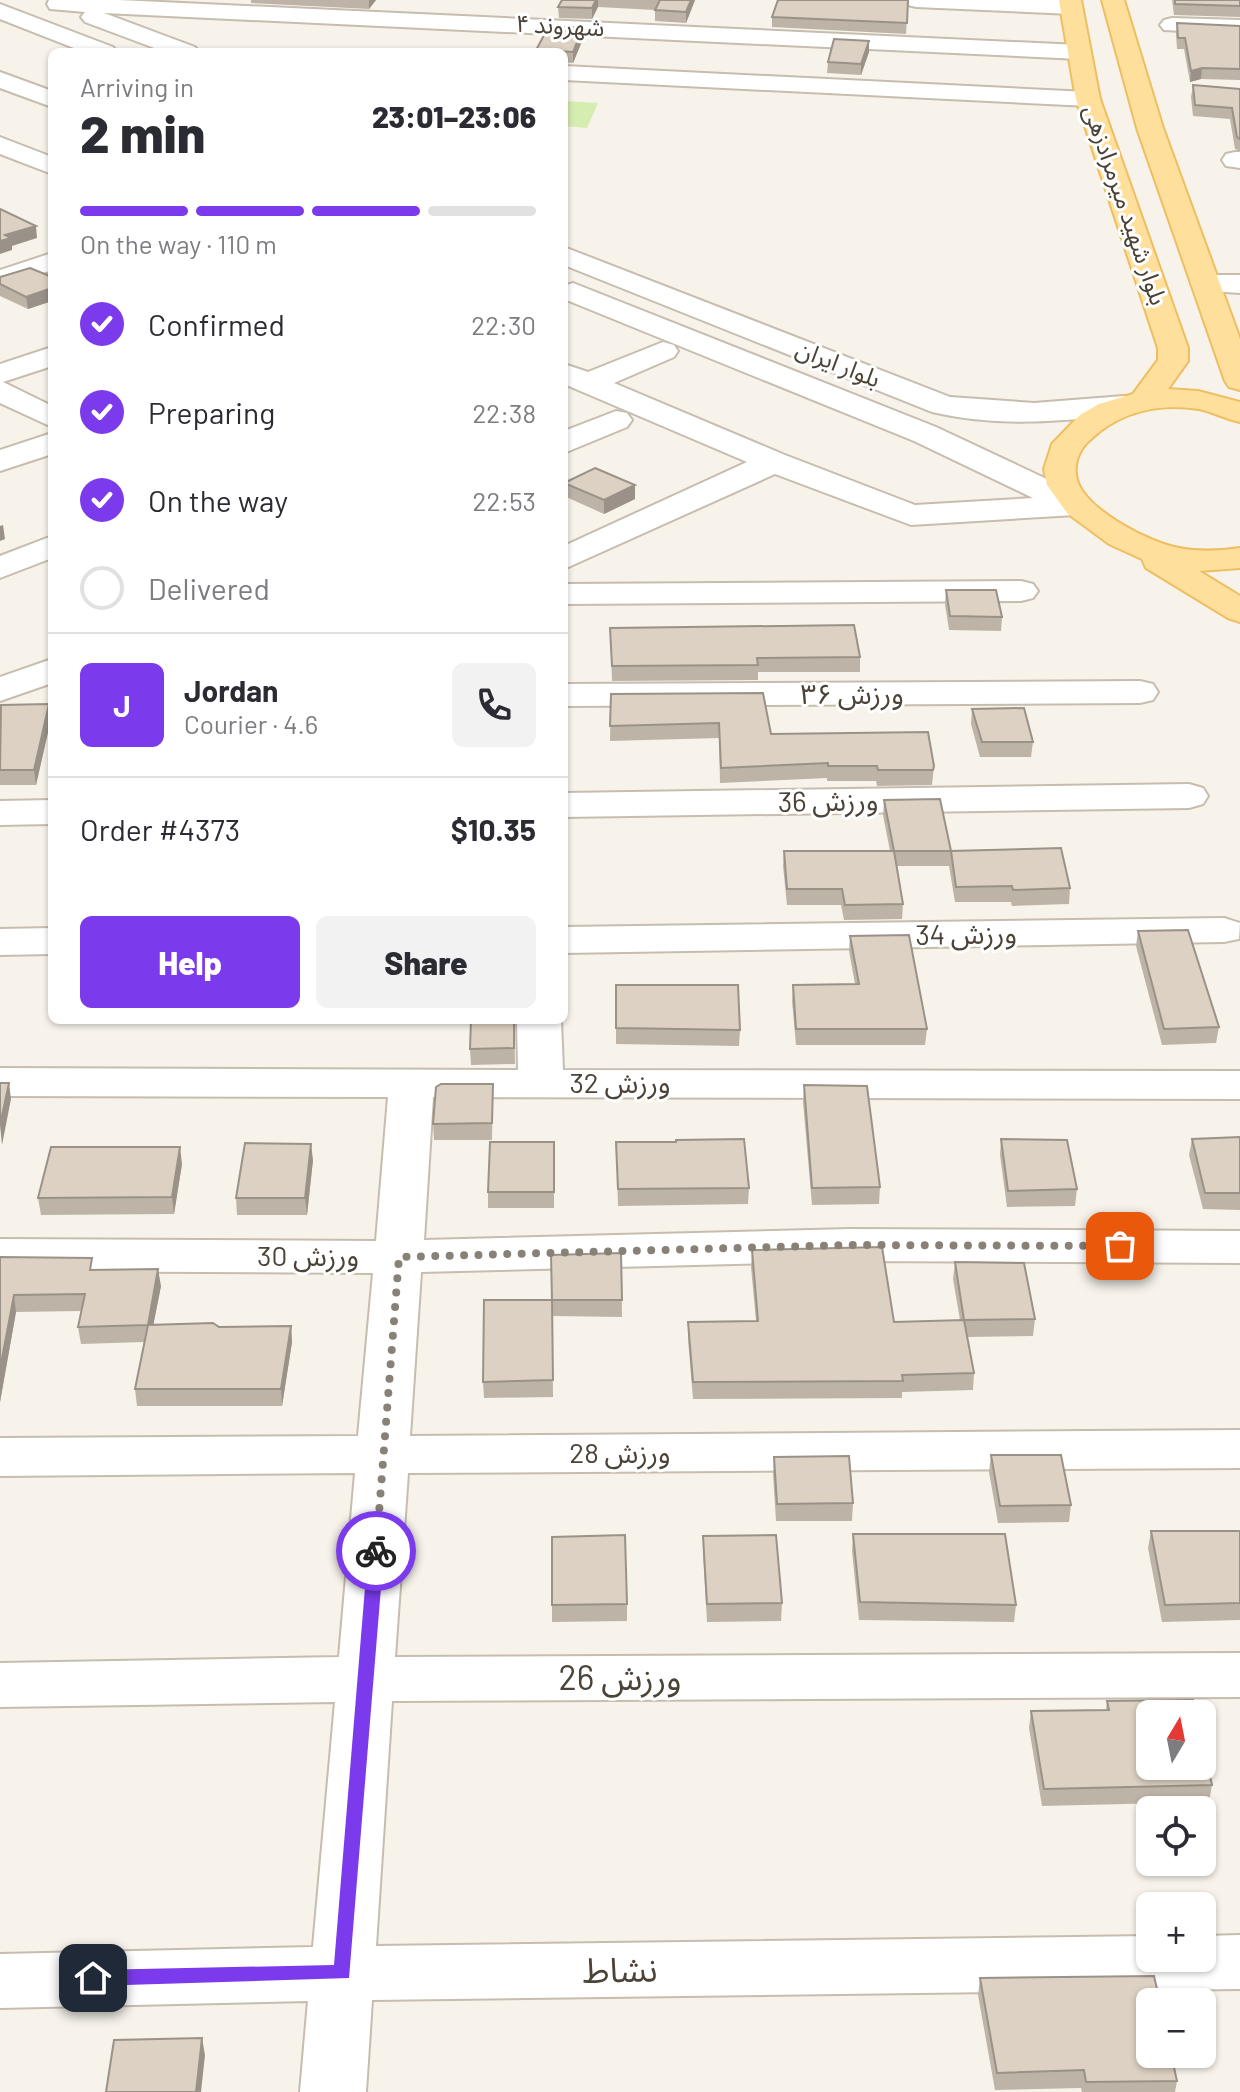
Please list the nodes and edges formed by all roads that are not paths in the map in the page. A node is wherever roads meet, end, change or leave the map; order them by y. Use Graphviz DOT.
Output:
graph roads {
  1 [pos="916,0"];
  2 [pos="1113,0"];
  3 [pos="54,2"];
  4 [pos="112,3"];
  5 [pos="1070,4"];
  6 [pos="429,9"];
  7 [pos="0,11"];
  8 [pos="711,11"];
  9 [pos="1172,25"];
  10 [pos="1240,27"];
  11 [pos="0,32"];
  12 [pos="696,33"];
  13 [pos="410,41"];
  14 [pos="95,48"];
  15 [pos="176,48"];
  16 [pos="48,51"];
  17 [pos="1079,52"];
  18 [pos="0,60"];
  19 [pos="568,73"];
  20 [pos="0,79"];
  21 [pos="48,79"];
  22 [pos="676,79"];
  23 [pos="48,98"];
  24 [pos="1088,99"];
  25 [pos="0,145"];
  26 [pos="48,164"];
  27 [pos="568,232"];
  28 [pos="568,257"];
  29 [pos="48,262"];
  30 [pos="0,279"];
  31 [pos="1205,284"];
  32 [pos="1240,284"];
  33 [pos="568,290"];
  34 [pos="568,313"];
  35 [pos="663,351"];
  36 [pos="809,352"];
  37 [pos="48,357"];
  38 [pos="0,374"];
  39 [pos="576,378"];
  40 [pos="1240,381"];
  41 [pos="0,391"];
  42 [pos="1134,403"];
  43 [pos="943,405"];
  44 [pos="1240,413"];
  45 [pos="48,416"];
  46 [pos="616,420"];
  47 [pos="925,434"];
  48 [pos="568,441"];
  49 [pos="48,444"];
  50 [pos="0,461"];
  51 [pos="774,462"];
  52 [pos="1075,505"];
  53 [pos="1132,546"];
  54 [pos="48,548"];
  55 [pos="568,557"];
  56 [pos="1240,558"];
  57 [pos="0,568"];
  58 [pos="1021,591"];
  59 [pos="568,594"];
  60 [pos="1240,611"];
  61 [pos="48,672"];
  62 [pos="0,690"];
  63 [pos="1140,692"];
  64 [pos="568,695"];
  65 [pos="0,696"];
  66 [pos="48,696"];
  67 [pos="1189,796"];
  68 [pos="568,805"];
  69 [pos="48,812"];
  70 [pos="0,813"];
  71 [pos="1224,930"];
  72 [pos="568,940"];
  73 [pos="48,941"];
  74 [pos="0,942"];
  75 [pos="539,1024"];
  76 [pos="0,1082"];
  77 [pos="412,1083"];
  78 [pos="541,1083"];
  79 [pos="1240,1085"];
  80 [pos="1240,1247"];
  81 [pos="0,1255"];
  82 [pos="399,1257"];
  83 [pos="1240,1449"];
  84 [pos="383,1454"];
  85 [pos="0,1457"];
  86 [pos="1240,1675"];
  87 [pos="366,1679"];
  88 [pos="0,1685"];
  89 [pos="1240,1962"];
  90 [pos="342,1973"];
  91 [pos="0,1981"];
  92 [pos="333,2092"];
  1 -- 5 [label="street"];
  2 -- 31 [label="main road, بلوار شهید میرمرادزهی"];
  3 -- 4 [label="street, شهروند ۴"];
  3 -- 15 [label="street"];
  4 -- 6 [label="street, شهروند ۴"];
  5 -- 17 [label="main road, بلوار شهید میرمرادزهی"];
  6 -- 12 [label="street, شهروند ۴"];
  6 -- 13 [label="street"];
  7 -- 14 [label="street"];
  8 -- 12 [label="street"];
  9 -- 10 [label="street"];
  11 -- 16 [label="street"];
  12 -- 17 [label="street, شهروند ۴"];
  12 -- 22 [label="street"];
  17 -- 24 [label="main road, بلوار شهید میرمرادزهی"];
  18 -- 21 [label="street"];
  19 -- 22 [label="street"];
  20 -- 23 [label="street"];
  22 -- 24 [label="street"];
  24 -- 42 [label="main road, بلوار شهید میرمرادزهی"];
  25 -- 26 [label="street"];
  27 -- 36 [label="street"];
  28 -- 36 [label="street, بلوار ایران"];
  29 -- 30 [label="street"];
  31 -- 32 [label="street"];
  31 -- 40 [label="main road, بلوار شهید میرمرادزهی"];
  33 -- 47 [label="street, بلوار ایران"];
  34 -- 35 [label="street"];
  35 -- 39 [label="street"];
  35 -- 52 [label="street"];
  36 -- 43 [label="street, بلوار ایران"];
  37 -- 38 [label="street"];
  39 -- 51 [label="street"];
  41 -- 45 [label="street"];
  42 -- 43 [label="street, بلوار ایران"];
  42 -- 44 [label="main road"];
  42 -- 52 [label="main road"];
  43 -- 47 [label="street"];
  46 -- 48 [label="street"];
  47 -- 52 [label="street, بلوار ایران"];
  49 -- 50 [label="street"];
  51 -- 52 [label="street"];
  51 -- 55 [label="street"];
  52 -- 53 [label="main road"];
  53 -- 56 [label="main road"];
  53 -- 60 [label="main road"];
  54 -- 57 [label="street"];
  58 -- 59 [label="street"];
  61 -- 62 [label="street"];
  63 -- 64 [label="street, ورزش ۳۶"];
  65 -- 66 [label="street"];
  67 -- 68 [label="street, ورزش 36"];
  69 -- 70 [label="street"];
  71 -- 72 [label="street, ورزش 34"];
  73 -- 74 [label="street"];
  75 -- 78 [label="street"];
  76 -- 77 [label="street, ورزش 32"];
  77 -- 78 [label="street, ورزش 32"];
  77 -- 82 [label="street"];
  78 -- 79 [label="street, ورزش 32"];
  80 -- 82 [label="street, ورزش 30"];
  81 -- 82 [label="street, ورزش 30"];
  82 -- 84 [label="street"];
  83 -- 84 [label="street, ورزش 28"];
  84 -- 85 [label="street, ورزش 28"];
  84 -- 87 [label="street"];
  86 -- 87 [label="street, ورزش 26"];
  87 -- 88 [label="street, ورزش 26"];
  87 -- 90 [label="street"];
  89 -- 90 [label="street, نشاط"];
  90 -- 91 [label="street, نشاط"];
  90 -- 92 [label="street"];
}
